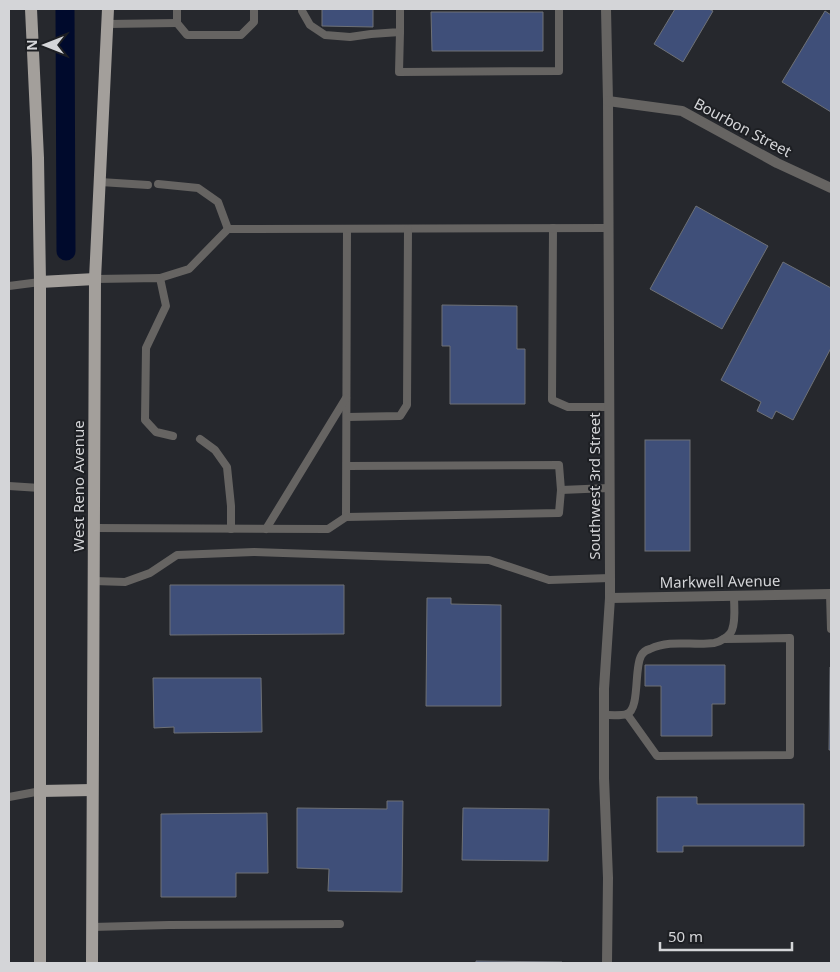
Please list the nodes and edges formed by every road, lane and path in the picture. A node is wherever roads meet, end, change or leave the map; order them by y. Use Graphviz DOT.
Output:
graph roads {
  1 [pos="30,9"];
  2 [pos="108,9"];
  3 [pos="177,9"];
  4 [pos="254,9"];
  5 [pos="302,9"];
  6 [pos="400,9"];
  7 [pos="559,9"];
  8 [pos="606,9"];
  9 [pos="108,24"];
  10 [pos="177,24"];
  11 [pos="400,32"];
  12 [pos="608,100"];
  13 [pos="100,182"];
  14 [pos="148,184"];
  15 [pos="158,184"];
  16 [pos="831,188"];
  17 [pos="228,228"];
  18 [pos="346,228"];
  19 [pos="408,228"];
  20 [pos="553,228"];
  21 [pos="608,228"];
  22 [pos="160,278"];
  23 [pos="95,279"];
  24 [pos="40,282"];
  25 [pos="9,286"];
  26 [pos="346,396"];
  27 [pos="609,407"];
  28 [pos="346,417"];
  29 [pos="173,436"];
  30 [pos="200,439"];
  31 [pos="347,466"];
  32 [pos="9,486"];
  33 [pos="40,488"];
  34 [pos="609,488"];
  35 [pos="561,490"];
  36 [pos="346,517"];
  37 [pos="94,528"];
  38 [pos="230,529"];
  39 [pos="266,529"];
  40 [pos="610,578"];
  41 [pos="94,581"];
  42 [pos="830,594"];
  43 [pos="734,596"];
  44 [pos="610,598"];
  45 [pos="831,629"];
  46 [pos="724,639"];
  47 [pos="627,714"];
  48 [pos="604,715"];
  49 [pos="92,790"];
  50 [pos="41,791"];
  51 [pos="9,798"];
  52 [pos="340,924"];
  53 [pos="92,927"];
  54 [pos="40,963"];
  55 [pos="92,963"];
  56 [pos="607,963"];
  1 -- 24 [label="main road"];
  2 -- 9 [label="main road, West Reno Avenue"];
  3 -- 10 [label="lane"];
  4 -- 10 [label="lane"];
  5 -- 11 [label="lane"];
  6 -- 11 [label="lane"];
  7 -- 11 [label="lane"];
  8 -- 12 [label="street, Southwest 3rd Street"];
  9 -- 10 [label="lane"];
  9 -- 13 [label="main road, West Reno Avenue"];
  12 -- 16 [label="street, Bourbon Street"];
  12 -- 21 [label="street, Southwest 3rd Street"];
  13 -- 14 [label="lane"];
  13 -- 23 [label="main road, West Reno Avenue"];
  15 -- 17 [label="lane"];
  17 -- 18 [label="lane"];
  17 -- 22 [label="lane"];
  18 -- 19 [label="lane"];
  18 -- 26 [label="lane"];
  19 -- 20 [label="lane"];
  19 -- 28 [label="lane"];
  20 -- 21 [label="lane"];
  20 -- 27 [label="lane"];
  21 -- 27 [label="street, Southwest 3rd Street"];
  22 -- 23 [label="lane"];
  22 -- 29 [label="lane"];
  23 -- 24 [label="main road"];
  23 -- 37 [label="main road, West Reno Avenue"];
  24 -- 25 [label="lane"];
  24 -- 33 [label="main road"];
  26 -- 28 [label="lane"];
  26 -- 39 [label="lane"];
  27 -- 34 [label="street, Southwest 3rd Street"];
  28 -- 31 [label="lane"];
  30 -- 38 [label="lane"];
  31 -- 35 [label="lane"];
  31 -- 36 [label="lane"];
  32 -- 33 [label="lane"];
  33 -- 50 [label="main road"];
  34 -- 35 [label="lane"];
  34 -- 40 [label="street, Southwest 3rd Street"];
  35 -- 36 [label="lane"];
  36 -- 39 [label="lane"];
  37 -- 38 [label="lane"];
  37 -- 41 [label="main road, West Reno Avenue"];
  38 -- 39 [label="lane"];
  40 -- 41 [label="lane"];
  40 -- 44 [label="street, Southwest 3rd Street"];
  41 -- 49 [label="main road, West Reno Avenue"];
  42 -- 43 [label="street, Markwell Avenue"];
  42 -- 45 [label="lane"];
  43 -- 44 [label="street, Markwell Avenue"];
  43 -- 46 [label="lane"];
  44 -- 48 [label="street, Southwest 3rd Street"];
  46 -- 47 [label="lane"];
  46 -- 47 [label="lane"];
  47 -- 48 [label="lane"];
  48 -- 56 [label="street, Southwest 3rd Street"];
  49 -- 50 [label="main road"];
  49 -- 53 [label="main road, West Reno Avenue"];
  50 -- 51 [label="lane"];
  50 -- 54 [label="main road"];
  52 -- 53 [label="lane"];
  53 -- 55 [label="main road, West Reno Avenue"];
}
